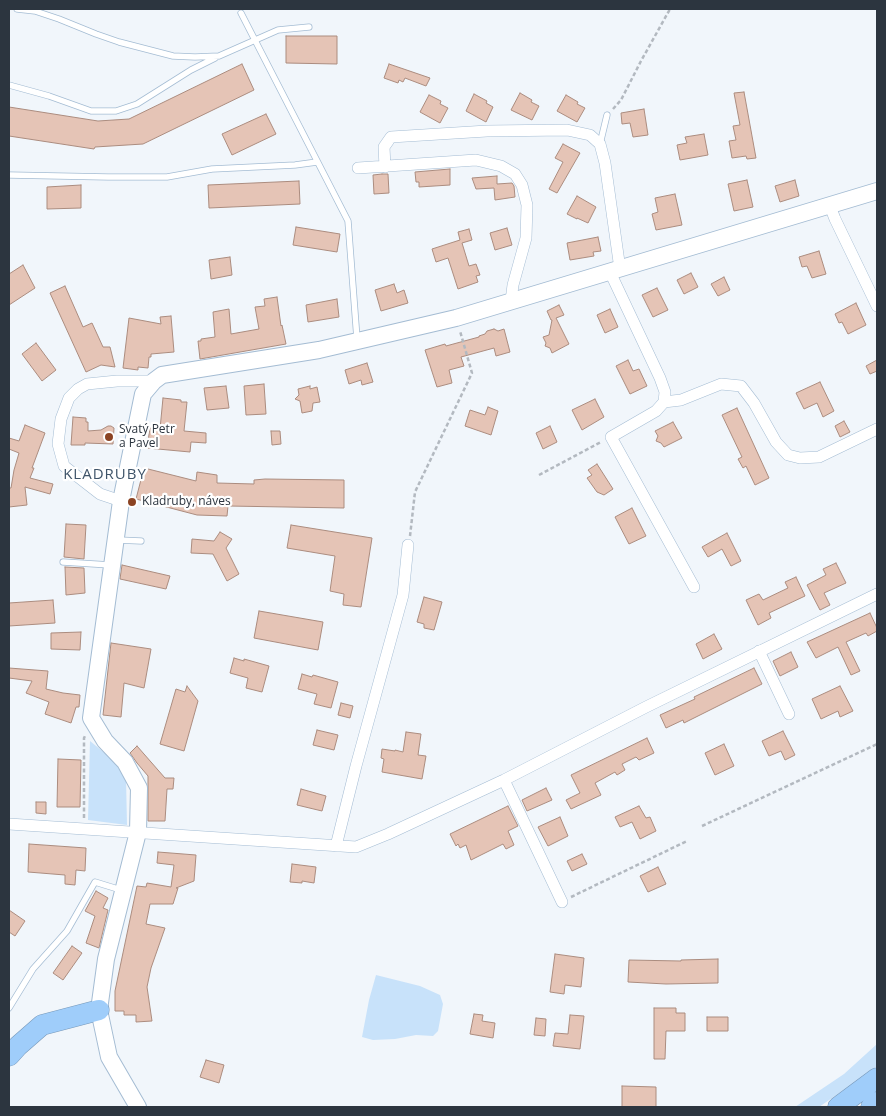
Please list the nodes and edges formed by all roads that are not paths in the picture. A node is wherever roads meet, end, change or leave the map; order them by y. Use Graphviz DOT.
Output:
graph roads {
  1 [pos="17,9"];
  2 [pos="240,14"];
  3 [pos="310,27"];
  4 [pos="255,41"];
  5 [pos="219,56"];
  6 [pos="9,85"];
  7 [pos="608,115"];
  8 [pos="600,144"];
  9 [pos="317,162"];
  10 [pos="385,167"];
  11 [pos="358,168"];
  12 [pos="9,175"];
  13 [pos="877,191"];
  14 [pos="830,206"];
  15 [pos="615,270"];
  16 [pos="512,301"];
  17 [pos="877,306"];
  18 [pos="357,341"];
  19 [pos="154,381"];
  20 [pos="664,402"];
  21 [pos="877,429"];
  22 [pos="121,501"];
  23 [pos="116,540"];
  24 [pos="141,541"];
  25 [pos="408,545"];
  26 [pos="63,562"];
  27 [pos="112,566"];
  28 [pos="694,587"];
  29 [pos="876,598"];
  30 [pos="759,651"];
  31 [pos="789,714"];
  32 [pos="504,780"];
  33 [pos="9,824"];
  34 [pos="138,832"];
  35 [pos="336,846"];
  36 [pos="123,891"];
  37 [pos="562,902"];
  38 [pos="9,1008"];
  39 [pos="99,1010"];
  40 [pos="9,1056"];
  41 [pos="877,1078"];
  42 [pos="877,1102"];
  43 [pos="138,1107"];
  44 [pos="838,1107"];
  45 [pos="871,1107"];
  1 -- 5 [label="lane"];
  2 -- 4 [label="lane"];
  3 -- 4 [label="lane"];
  4 -- 5 [label="lane"];
  4 -- 9 [label="lane"];
  5 -- 6 [label="lane"];
  7 -- 8 [label="lane"];
  8 -- 10 [label="street"];
  8 -- 15 [label="street"];
  9 -- 12 [label="lane"];
  9 -- 18 [label="lane"];
  10 -- 11 [label="street"];
  10 -- 16 [label="street"];
  13 -- 14 [label="street"];
  14 -- 15 [label="street"];
  14 -- 17 [label="street"];
  15 -- 16 [label="street"];
  15 -- 20 [label="street"];
  16 -- 18 [label="street"];
  18 -- 19 [label="street"];
  19 -- 22 [label="street"];
  19 -- 22 [label="street"];
  20 -- 21 [label="street"];
  20 -- 28 [label="street"];
  22 -- 23 [label="street"];
  23 -- 24 [label="lane"];
  23 -- 27 [label="street"];
  25 -- 35 [label="street"];
  26 -- 27 [label="lane"];
  27 -- 34 [label="street"];
  29 -- 30 [label="street"];
  30 -- 31 [label="street"];
  30 -- 32 [label="street"];
  32 -- 35 [label="street"];
  32 -- 37 [label="street"];
  33 -- 34 [label="street"];
  34 -- 35 [label="street"];
  34 -- 36 [label="street"];
  36 -- 38 [label="lane"];
  36 -- 39 [label="street"];
  39 -- 40 [label="highway"];
  39 -- 43 [label="street"];
  41 -- 44 [label="highway"];
  42 -- 45 [label="highway"];
}
